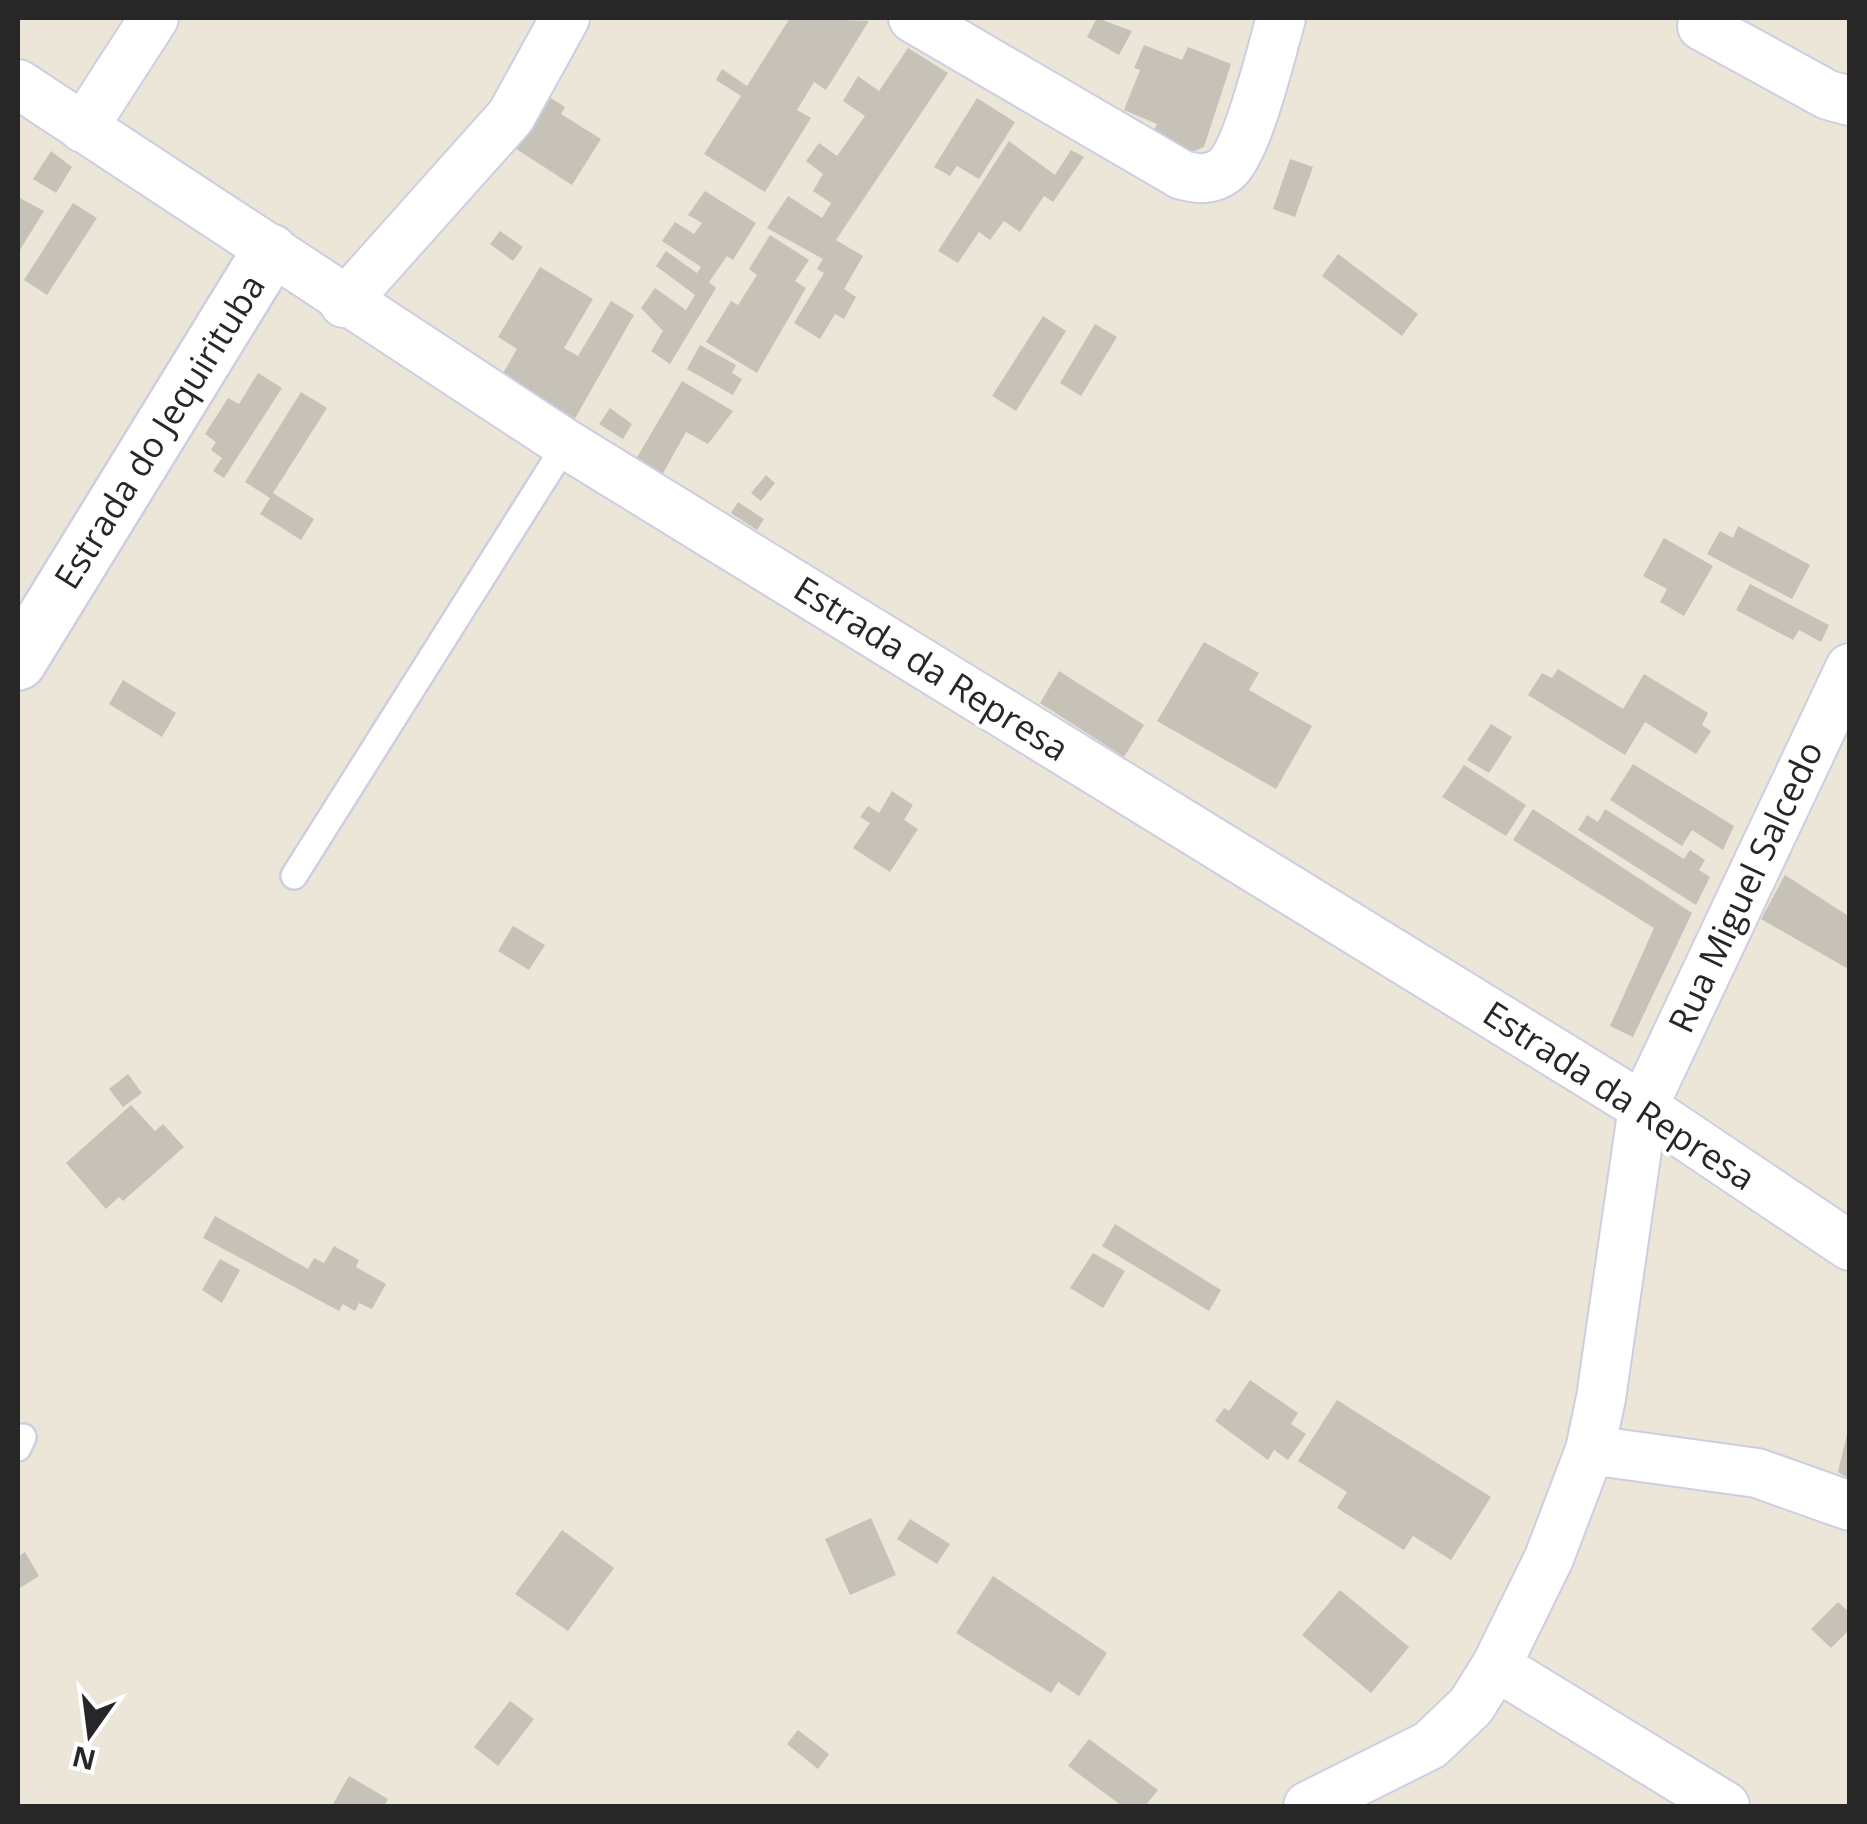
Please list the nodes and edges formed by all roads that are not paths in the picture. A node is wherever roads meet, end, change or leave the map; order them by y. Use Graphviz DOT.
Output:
graph roads {
  1 [pos="154,18"];
  2 [pos="565,18"];
  3 [pos="914,18"];
  4 [pos="1281,18"];
  5 [pos="1702,26"];
  6 [pos="18,84"];
  7 [pos="1850,101"];
  8 [pos="83,128"];
  9 [pos="270,252"];
  10 [pos="344,302"];
  11 [pos="566,444"];
  12 [pos="18,662"];
  13 [pos="1844,692"];
  14 [pos="294,876"];
  15 [pos="1643,1106"];
  16 [pos="1850,1246"];
  17 [pos="1590,1450"];
  18 [pos="1850,1506"];
  19 [pos="1496,1666"];
  20 [pos="1308,1806"];
  21 [pos="1725,1806"];
  1 -- 8 [label="street"];
  2 -- 10 [label="street"];
  3 -- 4 [label="street"];
  5 -- 7 [label="street"];
  6 -- 8 [label="street, Estrada da Represa"];
  8 -- 9 [label="street, Estrada da Represa"];
  9 -- 10 [label="street, Estrada da Represa"];
  9 -- 12 [label="street, Estrada do Jequirituba"];
  10 -- 11 [label="street, Estrada da Represa"];
  11 -- 14 [label="lane"];
  11 -- 15 [label="street, Estrada da Represa"];
  13 -- 15 [label="street, Rua Miguel Salcedo"];
  15 -- 16 [label="street, Estrada da Represa"];
  15 -- 17 [label="street"];
  17 -- 18 [label="street"];
  17 -- 19 [label="street"];
  19 -- 20 [label="street"];
  19 -- 21 [label="street"];
}
